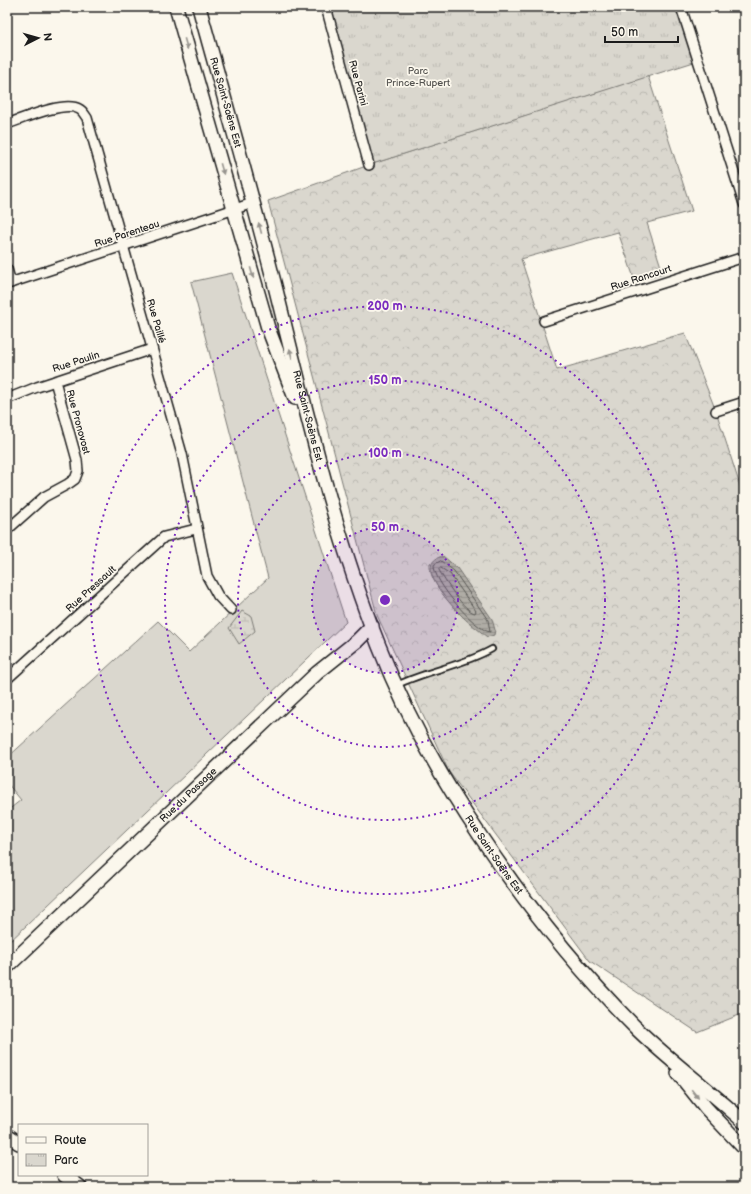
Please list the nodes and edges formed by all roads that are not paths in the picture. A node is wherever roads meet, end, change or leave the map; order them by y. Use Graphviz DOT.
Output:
graph roads {
  1 [pos="176,7"];
  2 [pos="199,7"];
  3 [pos="337,7"];
  4 [pos="681,7"];
  5 [pos="326,8"];
  6 [pos="7,124"];
  7 [pos="369,166"];
  8 [pos="253,203"];
  9 [pos="744,204"];
  10 [pos="234,209"];
  11 [pos="124,247"];
  12 [pos="744,257"];
  13 [pos="7,269"];
  14 [pos="9,284"];
  15 [pos="544,321"];
  16 [pos="152,349"];
  17 [pos="55,381"];
  18 [pos="7,399"];
  19 [pos="744,402"];
  20 [pos="716,411"];
  21 [pos="318,460"];
  22 [pos="196,529"];
  23 [pos="7,530"];
  24 [pos="231,610"];
  25 [pos="372,626"];
  26 [pos="492,649"];
  27 [pos="7,679"];
  28 [pos="397,685"];
  29 [pos="7,967"];
  30 [pos="662,1053"];
  31 [pos="744,1122"];
  32 [pos="7,1135"];
  33 [pos="18,1142"];
  34 [pos="744,1148"];
  35 [pos="65,1176"];
  36 [pos="80,1187"];
  1 -- 10 [label="main road, Rue Saint-Saëns Est, one-way"];
  2 -- 8 [label="main road, Rue Saint-Saëns Est"];
  3 -- 5 [label="lane"];
  4 -- 9 [label="street"];
  5 -- 7 [label="street, Rue Parini"];
  6 -- 11 [label="street, Rue Paillé"];
  8 -- 10 [label="street, Rue Parenteau"];
  21 -- 8 [label="main road, Rue Saint-Saëns Est, one-way"];
  10 -- 11 [label="street, Rue Parenteau"];
  10 -- 21 [label="main road, Rue Saint-Saëns Est, one-way"];
  11 -- 14 [label="street, Rue Parenteau"];
  11 -- 16 [label="street, Rue Paillé"];
  12 -- 15 [label="street, Rue Rancourt"];
  13 -- 14 [label="street"];
  16 -- 17 [label="street, Rue Paulin"];
  16 -- 22 [label="street, Rue Paillé"];
  17 -- 18 [label="street, Rue Paulin"];
  17 -- 23 [label="street, Rue Pronovost"];
  19 -- 20 [label="street"];
  21 -- 25 [label="main road, Rue Saint-Saëns Est"];
  22 -- 24 [label="street, Rue Paillé"];
  22 -- 27 [label="street, Rue Pressault"];
  25 -- 28 [label="main road, Rue Saint-Saëns Est"];
  25 -- 29 [label="main road, Rue du Passage"];
  26 -- 28 [label="lane"];
  28 -- 30 [label="main road, Rue Saint-Saëns Est"];
  30 -- 31 [label="main road, Rue Saint-Saëns Est"];
  30 -- 34 [label="main road, Rue Saint-Saëns Est, one-way"];
  32 -- 33 [label="main road"];
  35 -- 36 [label="main road"];
}
